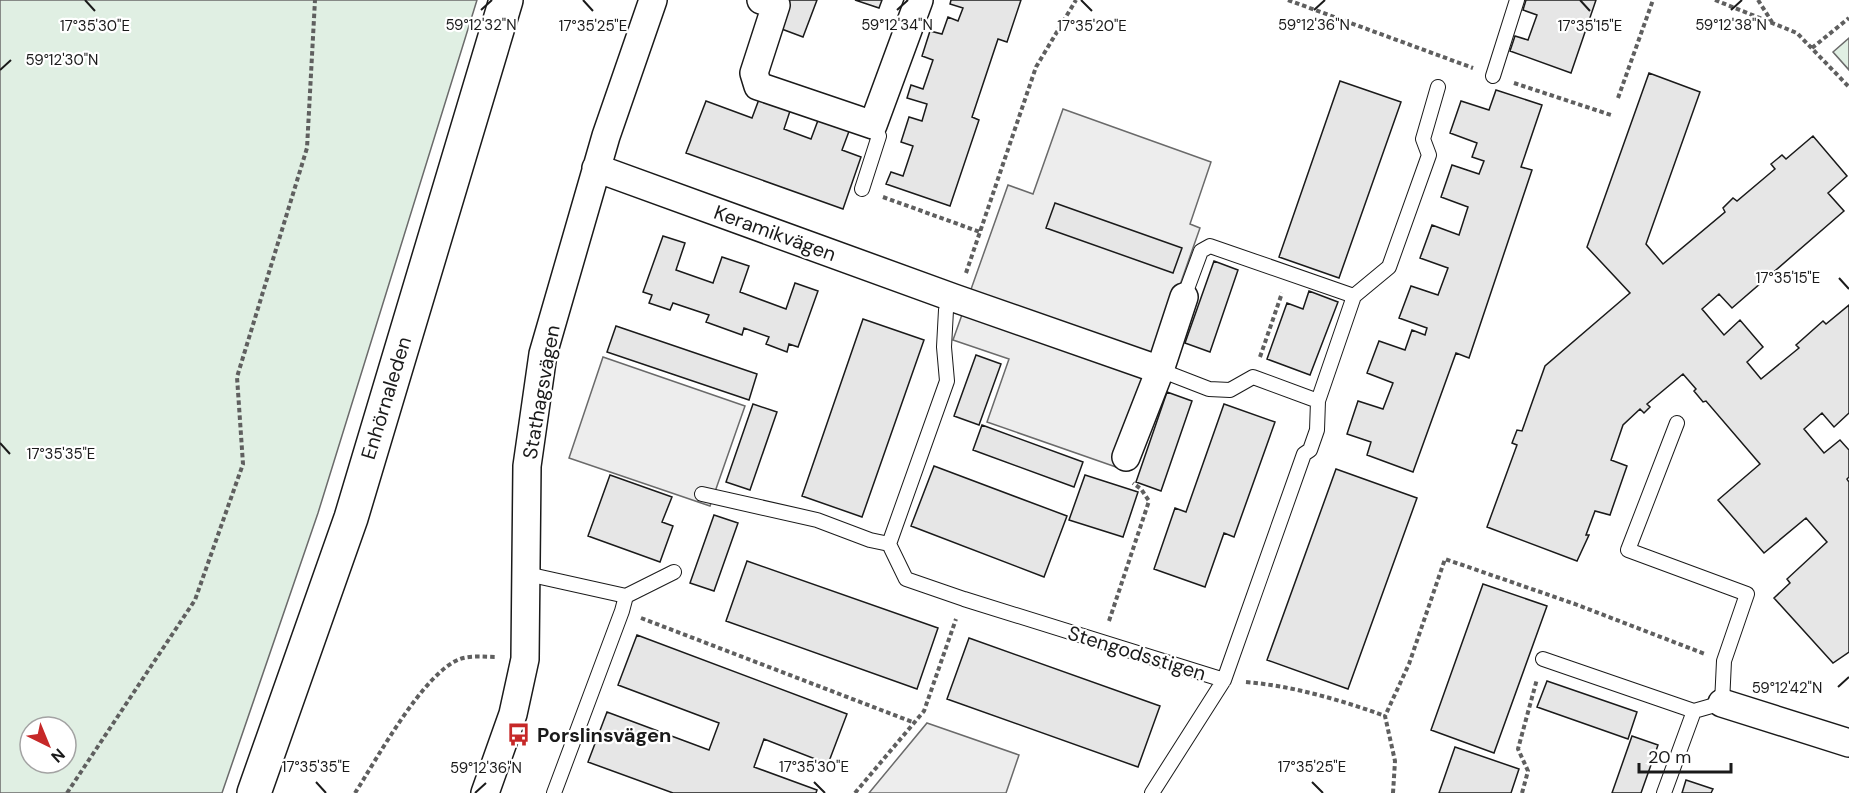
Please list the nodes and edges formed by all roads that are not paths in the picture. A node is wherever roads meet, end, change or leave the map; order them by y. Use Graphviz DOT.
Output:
graph roads {
  1 [pos="506,0"];
  2 [pos="653,0"];
  3 [pos="761,0"];
  4 [pos="919,0"];
  5 [pos="1517,0"];
  6 [pos="1493,76"];
  7 [pos="1438,87"];
  8 [pos="873,125"];
  9 [pos="596,168"];
  10 [pos="862,189"];
  11 [pos="1354,296"];
  12 [pos="1184,297"];
  13 [pos="954,298"];
  14 [pos="1160,370"];
  15 [pos="1318,400"];
  16 [pos="1677,423"];
  17 [pos="1126,457"];
  18 [pos="702,494"];
  19 [pos="889,544"];
  20 [pos="674,572"];
  21 [pos="527,574"];
  22 [pos="626,597"];
  23 [pos="1543,659"];
  24 [pos="1224,680"];
  25 [pos="1722,703"];
  26 [pos="1694,711"];
  27 [pos="1849,743"];
  28 [pos="254,793"];
  29 [pos="485,793"];
  30 [pos="554,793"];
  31 [pos="1152,793"];
  32 [pos="1664,793"];
  1 -- 28 [label="street, Enhörnaleden"];
  2 -- 9 [label="street, Stathagsvägen"];
  3 -- 8 [label="street"];
  4 -- 8 [label="street"];
  5 -- 6 [label="lane"];
  7 -- 11 [label="lane"];
  8 -- 10 [label="lane"];
  9 -- 13 [label="street, Keramikvägen"];
  9 -- 21 [label="street, Stathagsvägen"];
  11 -- 12 [label="lane"];
  11 -- 15 [label="lane, Stengodsstigen"];
  12 -- 14 [label="street"];
  13 -- 14 [label="street"];
  13 -- 19 [label="lane"];
  14 -- 15 [label="lane"];
  14 -- 17 [label="street"];
  15 -- 24 [label="lane, Stengodsstigen"];
  16 -- 25 [label="lane"];
  18 -- 19 [label="lane"];
  19 -- 24 [label="lane, Stengodsstigen"];
  20 -- 22 [label="lane"];
  21 -- 22 [label="lane"];
  21 -- 29 [label="street, Stathagsvägen"];
  22 -- 30 [label="lane"];
  23 -- 26 [label="lane"];
  24 -- 31 [label="lane"];
  25 -- 26 [label="lane"];
  25 -- 27 [label="street"];
  26 -- 32 [label="lane"];
}
